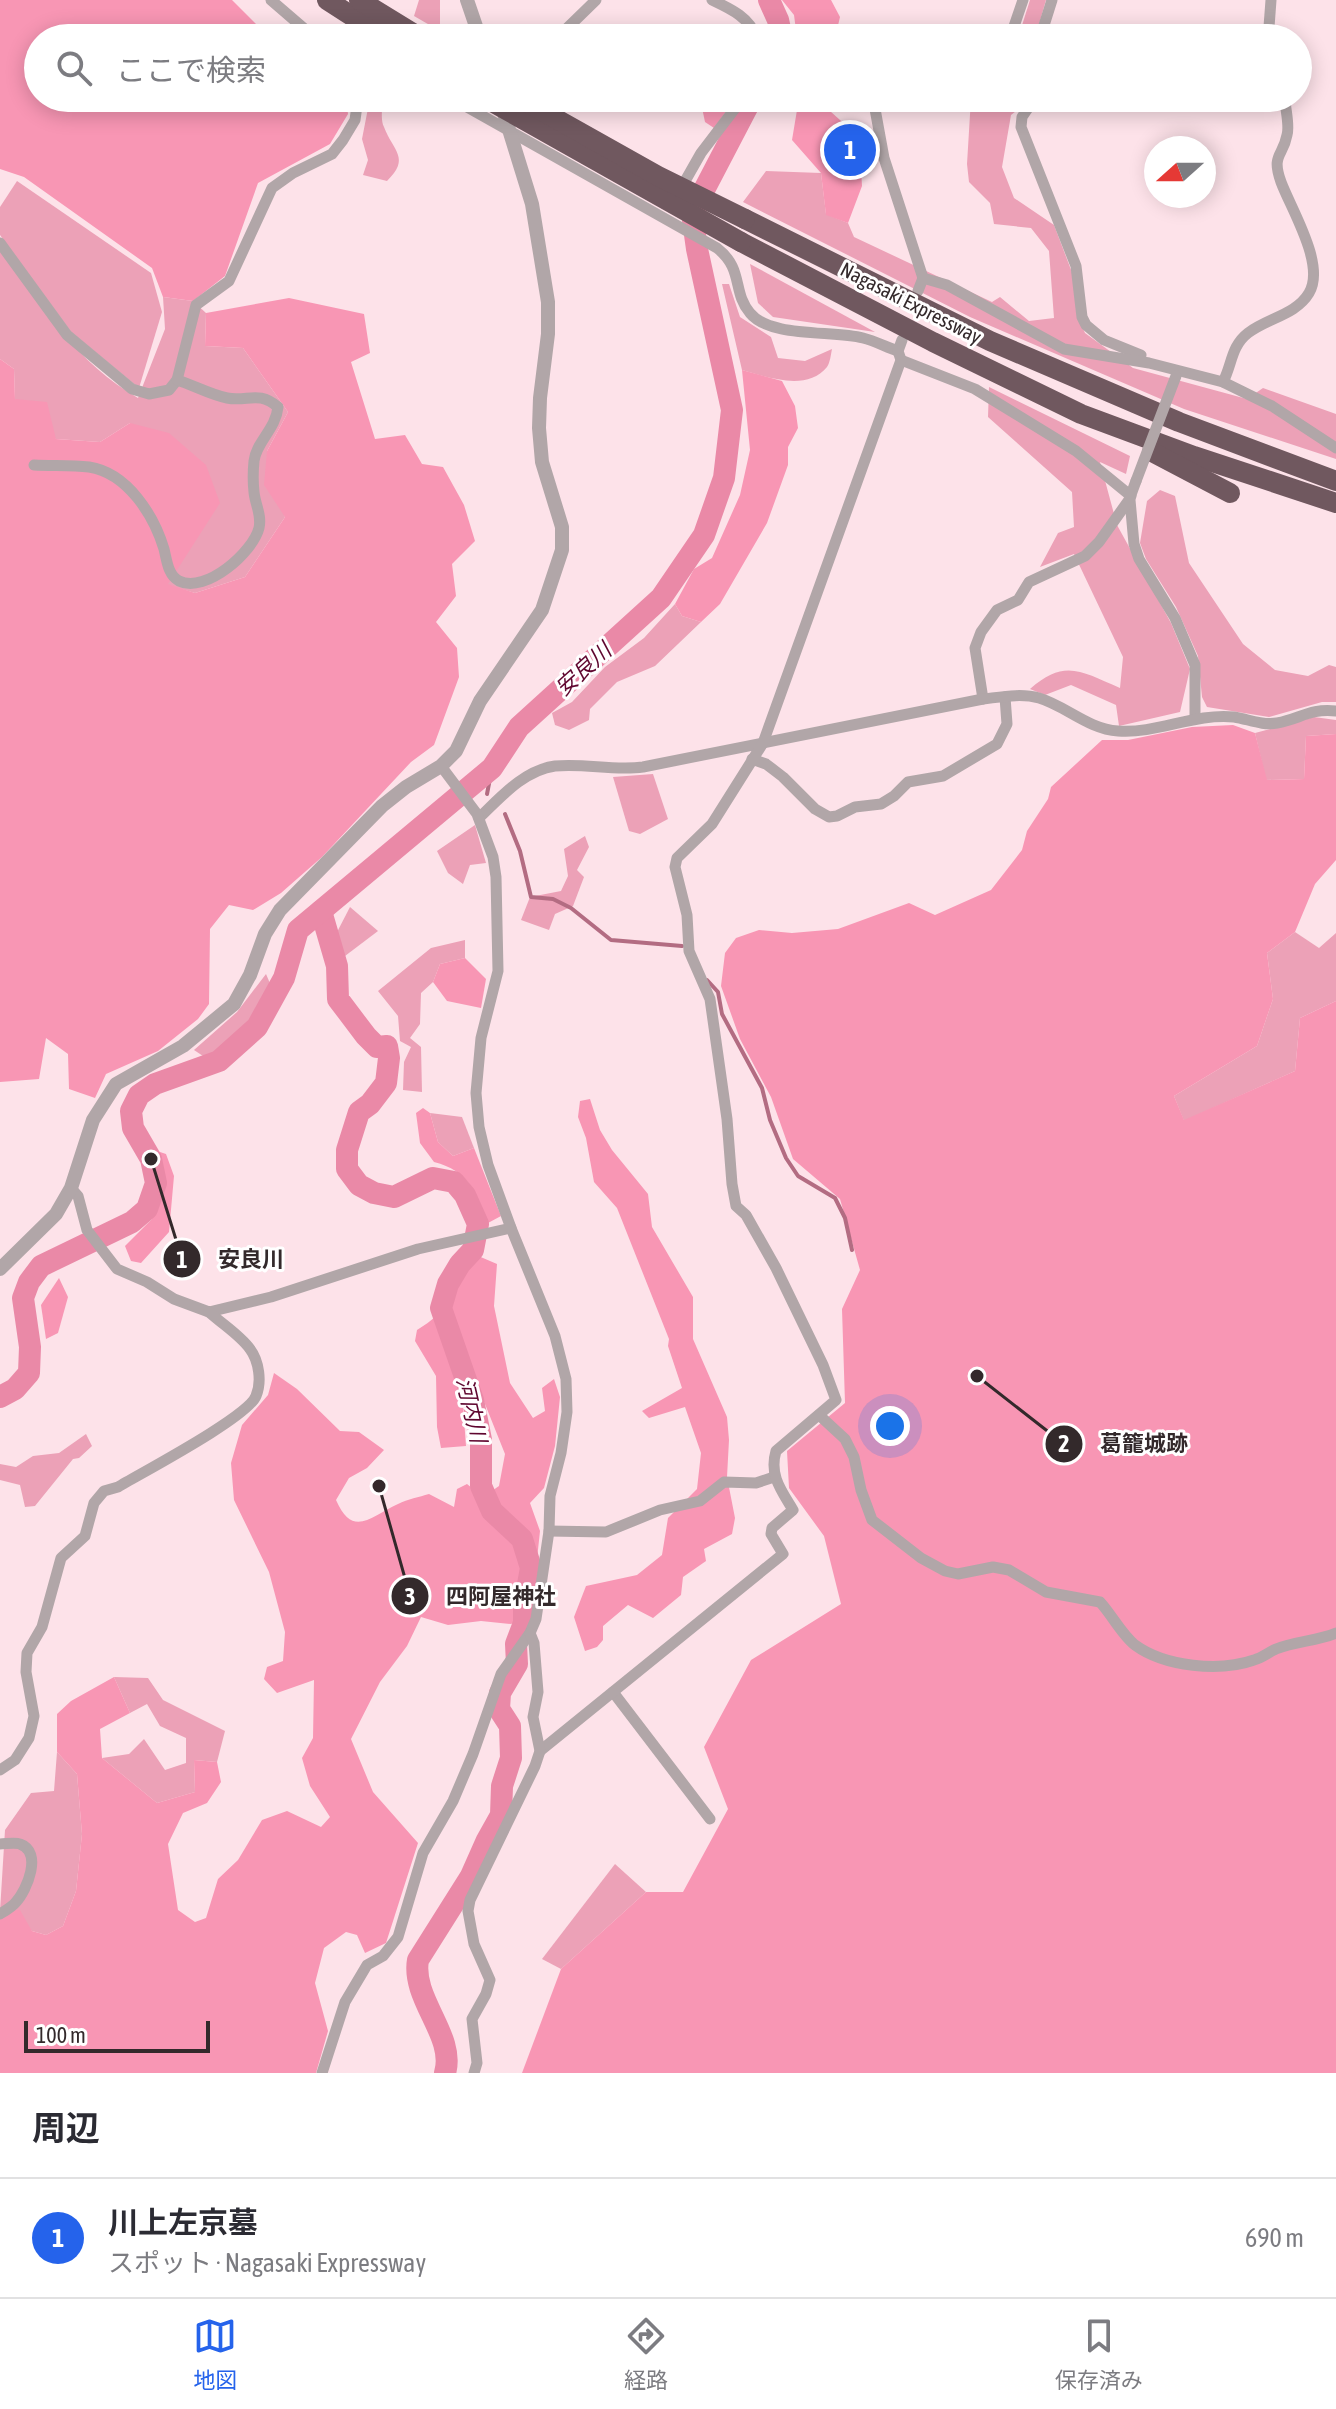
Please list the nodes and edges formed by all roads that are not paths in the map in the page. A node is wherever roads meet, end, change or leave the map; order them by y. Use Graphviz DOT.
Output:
graph roads {
  1 [pos="271,0"];
  2 [pos="327,0"];
  3 [pos="467,0"];
  4 [pos="596,0"];
  5 [pos="712,0"];
  6 [pos="1023,0"];
  7 [pos="1052,0"];
  8 [pos="1271,0"];
  9 [pos="356,6"];
  10 [pos="299,24"];
  11 [pos="373,24"];
  12 [pos="393,24"];
  13 [pos="475,24"];
  14 [pos="571,24"];
  15 [pos="748,24"];
  16 [pos="1015,24"];
  17 [pos="1044,24"];
  18 [pos="1269,24"];
  19 [pos="356,112"];
  20 [pos="475,112"];
  21 [pos="504,112"];
  22 [pos="510,112"];
  23 [pos="544,112"];
  24 [pos="733,112"];
  25 [pos="877,112"];
  26 [pos="1025,112"];
  27 [pos="1286,112"];
  28 [pos="510,133"];
  29 [pos="675,226"];
  30 [pos="0,243"];
  31 [pos="923,278"];
  32 [pos="918,291"];
  33 [pos="900,350"];
  34 [pos="1149,363"];
  35 [pos="1178,373"];
  36 [pos="177,380"];
  37 [pos="1223,382"];
  38 [pos="1081,414"];
  39 [pos="1336,448"];
  40 [pos="1269,456"];
  41 [pos="34,465"];
  42 [pos="1336,474"];
  43 [pos="1336,481"];
  44 [pos="1230,493"];
  45 [pos="1130,498"];
  46 [pos="1336,503"];
  47 [pos="1005,697"];
  48 [pos="983,699"];
  49 [pos="1336,711"];
  50 [pos="1195,719"];
  51 [pos="763,743"];
  52 [pos="752,759"];
  53 [pos="444,771"];
  54 [pos="478,816"];
  55 [pos="71,1188"];
  56 [pos="511,1228"];
  57 [pos="0,1269"];
  58 [pos="209,1312"];
  59 [pos="819,1415"];
  60 [pos="774,1477"];
  61 [pos="549,1531"];
  62 [pos="1336,1633"];
  63 [pos="527,1637"];
  64 [pos="613,1692"];
  65 [pos="540,1751"];
  66 [pos="0,1770"];
  67 [pos="710,1819"];
  68 [pos="0,1844"];
  69 [pos="0,1914"];
  70 [pos="322,2073"];
  71 [pos="474,2073"];
  1 -- 10 [label="street"];
  2 -- 9 [label="highway"];
  3 -- 13 [label="street"];
  4 -- 14 [label="street"];
  5 -- 15 [label="street"];
  6 -- 16 [label="street"];
  7 -- 17 [label="street"];
  8 -- 18 [label="street"];
  9 -- 11 [label="highway"];
  9 -- 12 [label="highway"];
  19 -- 36 [label="street"];
  20 -- 28 [label="street"];
  21 -- 28 [label="street"];
  22 -- 38 [label="highway, Nagasaki Expressway, bridge"];
  23 -- 40 [label="highway, Nagasaki Expressway, bridge"];
  24 -- 29 [label="street"];
  25 -- 31 [label="street"];
  26 -- 34 [label="street"];
  27 -- 37 [label="street"];
  28 -- 29 [label="street"];
  28 -- 53 [label="street"];
  29 -- 33 [label="street"];
  30 -- 36 [label="street"];
  31 -- 32 [label="street"];
  31 -- 34 [label="street"];
  33 -- 45 [label="street"];
  33 -- 51 [label="street"];
  34 -- 35 [label="street"];
  35 -- 37 [label="street"];
  35 -- 45 [label="street, bridge"];
  36 -- 41 [label="street"];
  37 -- 39 [label="street"];
  38 -- 44 [label="highway"];
  38 -- 46 [label="highway, Nagasaki Expressway"];
  40 -- 42 [label="highway"];
  40 -- 43 [label="highway, Nagasaki Expressway"];
  45 -- 48 [label="street"];
  45 -- 50 [label="street"];
  47 -- 48 [label="street"];
  47 -- 50 [label="street"];
  47 -- 52 [label="street"];
  48 -- 51 [label="street"];
  49 -- 50 [label="street"];
  51 -- 52 [label="street"];
  51 -- 54 [label="street"];
  52 -- 59 [label="street"];
  53 -- 54 [label="street"];
  53 -- 55 [label="street"];
  54 -- 56 [label="street"];
  55 -- 57 [label="street"];
  55 -- 58 [label="street"];
  56 -- 58 [label="street"];
  56 -- 61 [label="street"];
  58 -- 66 [label="street"];
  59 -- 60 [label="street"];
  59 -- 62 [label="street"];
  60 -- 61 [label="street"];
  60 -- 64 [label="street"];
  61 -- 63 [label="street"];
  63 -- 65 [label="street"];
  63 -- 70 [label="street"];
  64 -- 65 [label="street"];
  64 -- 67 [label="street"];
  65 -- 71 [label="street"];
  68 -- 69 [label="street"];
}
